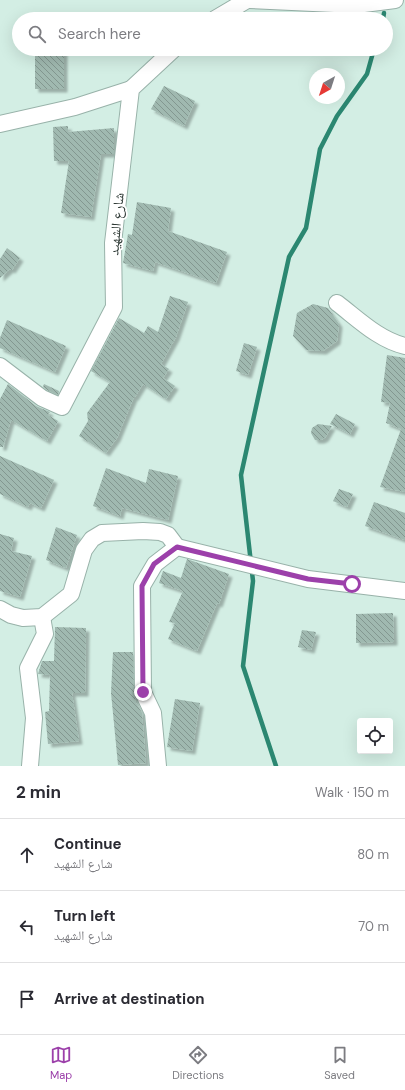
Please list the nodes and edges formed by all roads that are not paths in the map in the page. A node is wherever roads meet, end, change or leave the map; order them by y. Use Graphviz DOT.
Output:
graph roads {
  1 [pos="248,0"];
  2 [pos="395,0"];
  3 [pos="227,12"];
  4 [pos="166,56"];
  5 [pos="131,89"];
  6 [pos="0,124"];
  7 [pos="338,303"];
  8 [pos="405,346"];
  9 [pos="0,366"];
  10 [pos="177,547"];
  11 [pos="405,591"];
  12 [pos="0,609"];
  13 [pos="42,617"];
  14 [pos="30,766"];
  15 [pos="158,766"];
  1 -- 2 [label="street"];
  1 -- 3 [label="street"];
  4 -- 5 [label="street"];
  5 -- 6 [label="street"];
  5 -- 9 [label="street, شارع الشهيد"];
  7 -- 8 [label="street"];
  10 -- 11 [label="street"];
  10 -- 13 [label="street"];
  10 -- 15 [label="street"];
  12 -- 13 [label="street"];
  13 -- 14 [label="street"];
}
